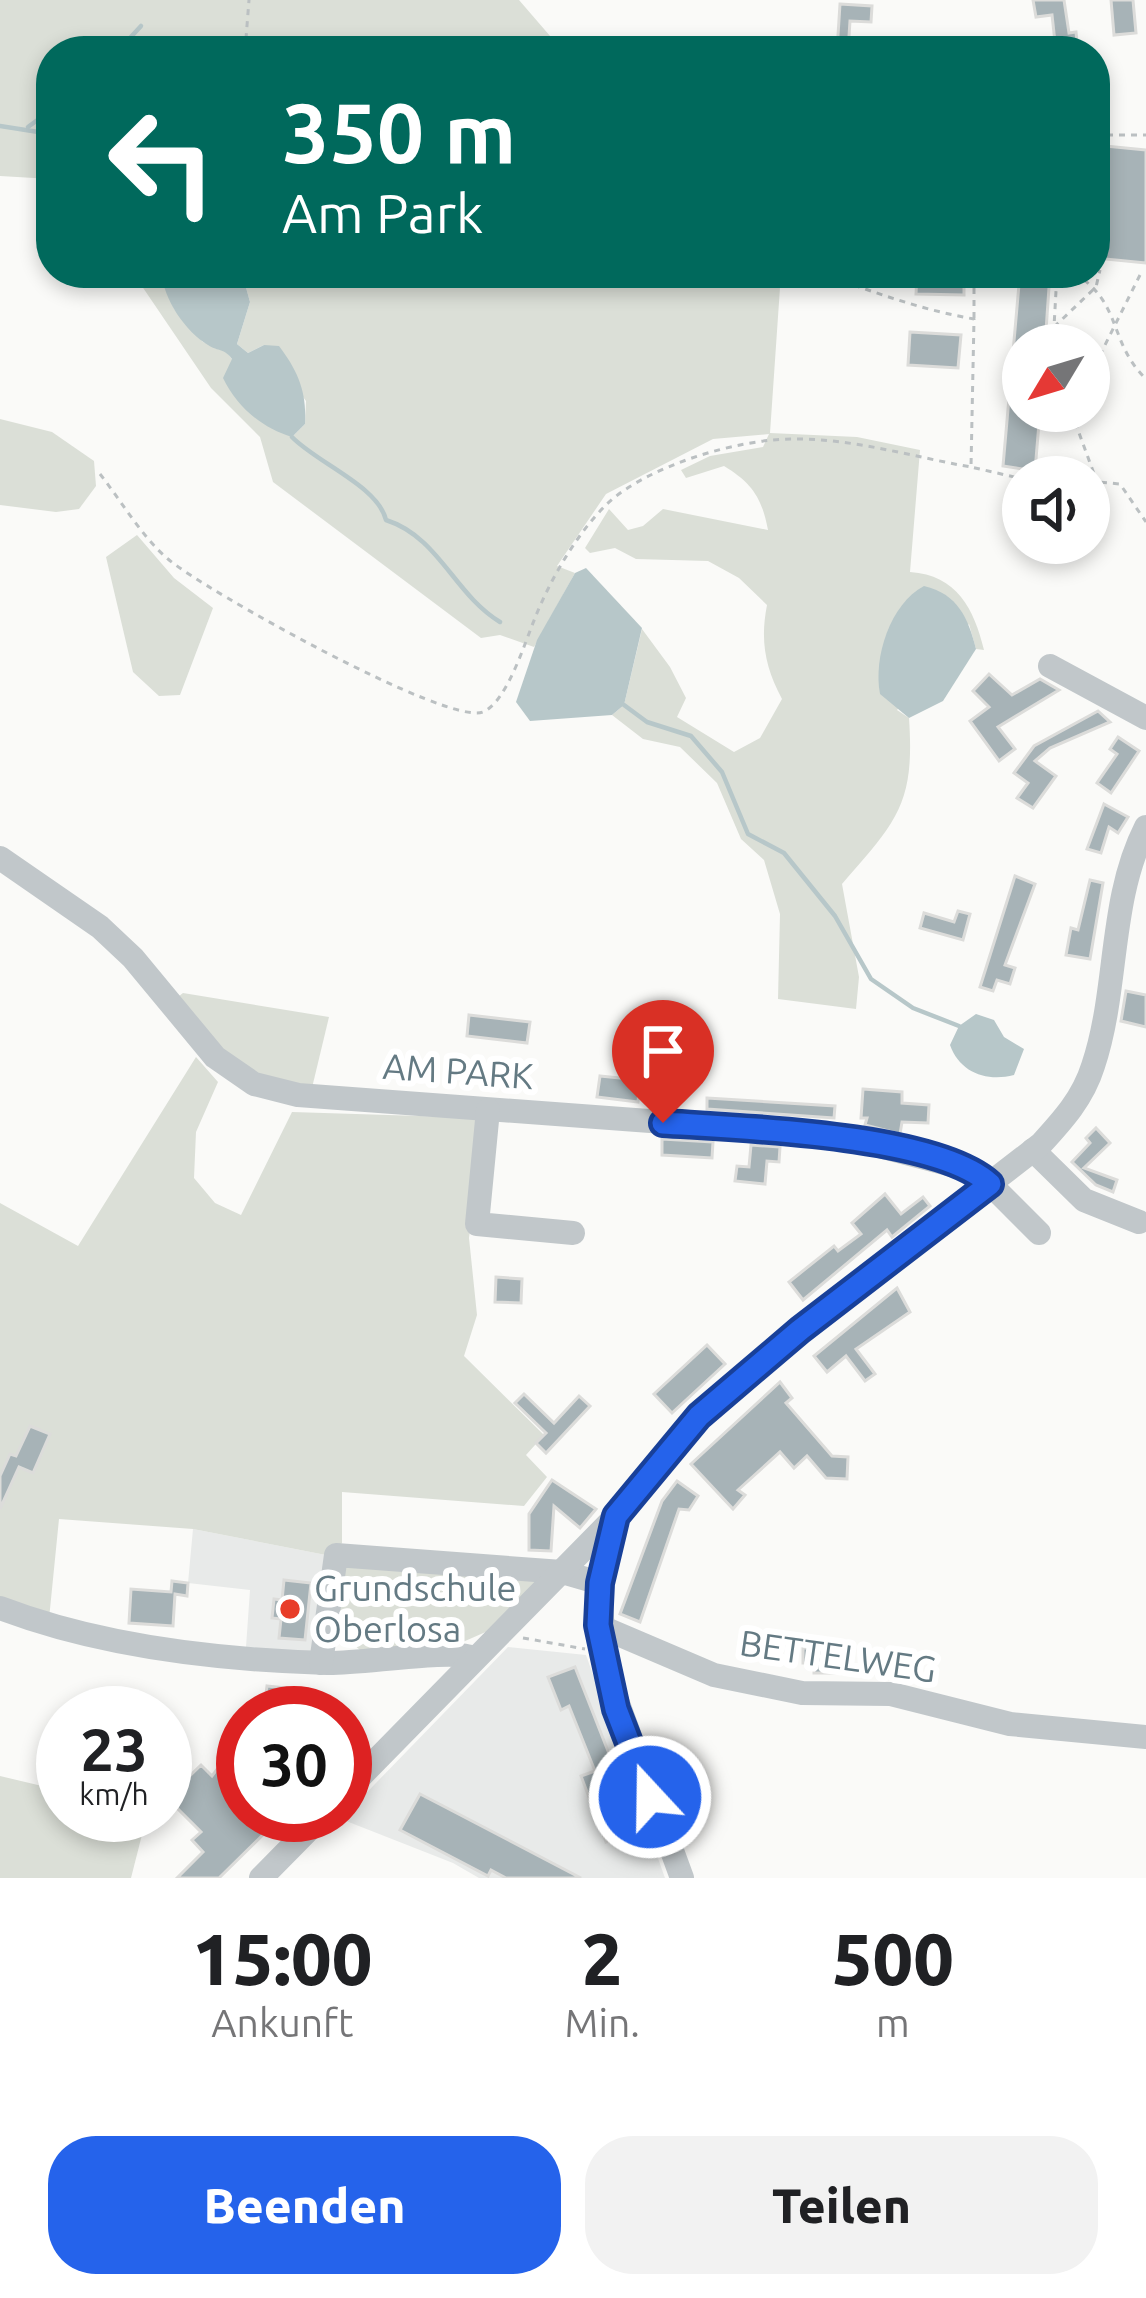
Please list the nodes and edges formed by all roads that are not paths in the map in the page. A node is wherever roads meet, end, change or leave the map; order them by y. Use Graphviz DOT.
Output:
graph roads {
  1 [pos="1050,666"];
  2 [pos="1146,718"];
  3 [pos="1146,827"];
  4 [pos="0,858"];
  5 [pos="488,1110"];
  6 [pos="1034,1150"];
  7 [pos="990,1184"];
  8 [pos="1138,1222"];
  9 [pos="573,1233"];
  10 [pos="1039,1233"];
  11 [pos="616,1516"];
  12 [pos="562,1572"];
  13 [pos="600,1583"];
  14 [pos="0,1608"];
  15 [pos="328,1621"];
  16 [pos="598,1625"];
  17 [pos="474,1658"];
  18 [pos="321,1663"];
  19 [pos="375,1664"];
  20 [pos="1146,1737"];
  21 [pos="372,1764"];
  22 [pos="296,1842"];
  23 [pos="261,1878"];
  24 [pos="682,1878"];
  1 -- 2 [label="street"];
  3 -- 6 [label="street"];
  4 -- 5 [label="street, AM PARK"];
  5 -- 7 [label="street, AM PARK"];
  5 -- 9 [label="street"];
  6 -- 7 [label="street"];
  6 -- 8 [label="street"];
  7 -- 10 [label="street, AM PARK"];
  7 -- 11 [label="street"];
  11 -- 12 [label="street"];
  11 -- 13 [label="street"];
  12 -- 13 [label="street"];
  12 -- 15 [label="street"];
  12 -- 17 [label="street"];
  13 -- 16 [label="street"];
  14 -- 18 [label="street"];
  15 -- 18 [label="street"];
  15 -- 19 [label="street"];
  16 -- 20 [label="street, BETTELWEG"];
  16 -- 24 [label="street"];
  17 -- 19 [label="street"];
  17 -- 21 [label="street"];
  18 -- 19 [label="street"];
  22 -- 23 [label="street"];
}
